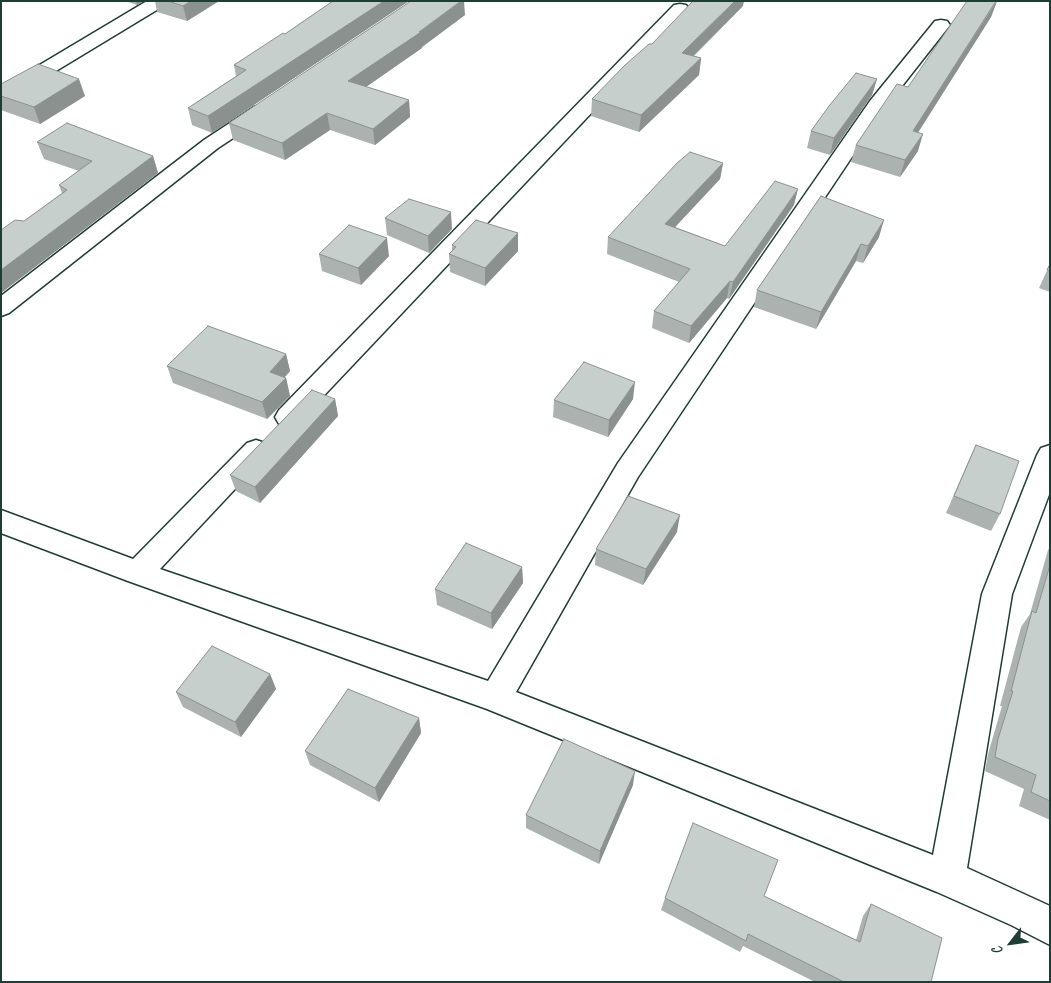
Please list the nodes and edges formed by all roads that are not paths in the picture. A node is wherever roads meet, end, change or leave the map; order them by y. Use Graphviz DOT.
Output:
graph roads {
  1 [pos="158,1"];
  2 [pos="680,10"];
  3 [pos="941,25"];
  4 [pos="1,96"];
  5 [pos="277,100"];
  6 [pos="1,308"];
  7 [pos="1050,455"];
  8 [pos="1,521"];
  9 [pos="138,573"];
  10 [pos="495,698"];
  11 [pos="947,878"];
  12 [pos="1050,927"];
  1 -- 4 [label="street"];
  2 -- 9 [label="street"];
  3 -- 10 [label="street"];
  5 -- 6 [label="street"];
  7 -- 11 [label="street"];
  8 -- 9 [label="street"];
  9 -- 10 [label="street"];
  10 -- 11 [label="street"];
  11 -- 12 [label="street"];
}
